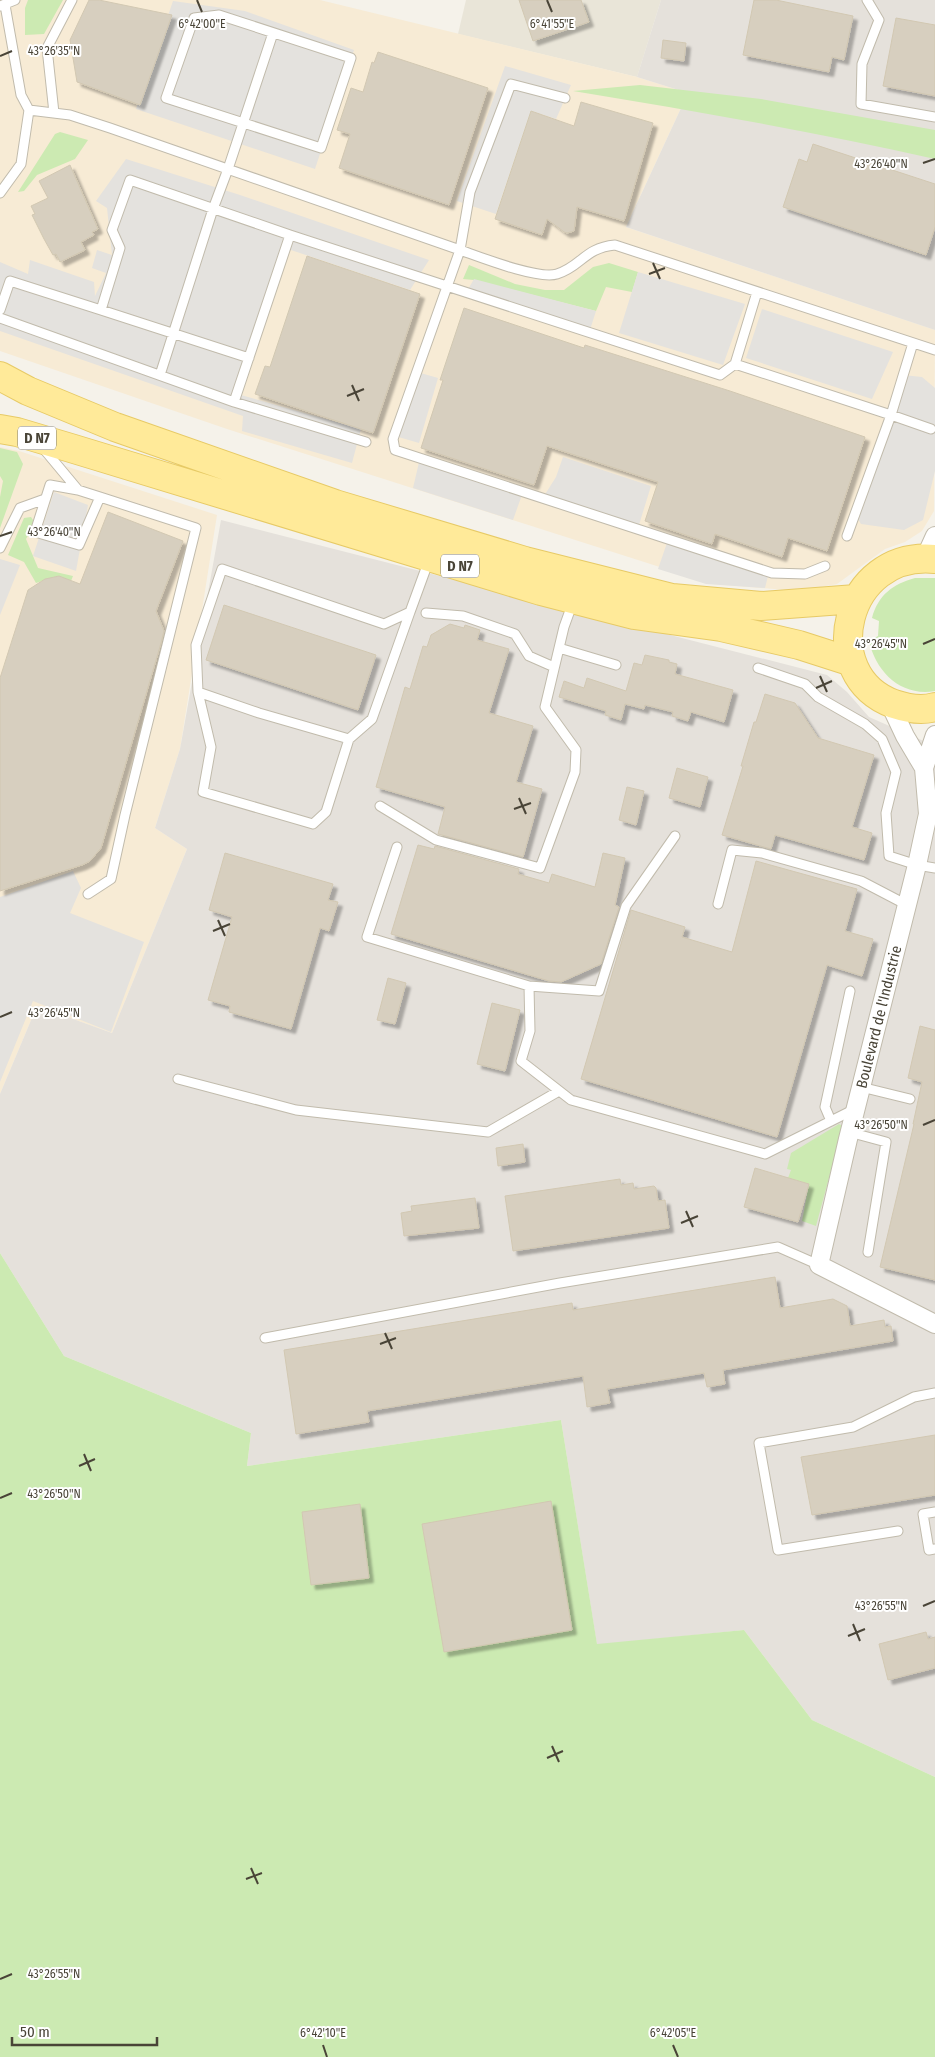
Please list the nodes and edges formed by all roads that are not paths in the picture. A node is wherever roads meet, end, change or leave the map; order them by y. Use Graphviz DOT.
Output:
graph roads {
  1 [pos="15,0"];
  2 [pos="72,0"];
  3 [pos="867,0"];
  4 [pos="3,5"];
  5 [pos="273,32"];
  6 [pos="565,98"];
  7 [pos="29,110"];
  8 [pos="54,113"];
  9 [pos="935,117"];
  10 [pos="244,123"];
  11 [pos="228,169"];
  12 [pos="0,193"];
  13 [pos="213,209"];
  14 [pos="290,236"];
  15 [pos="460,250"];
  16 [pos="447,287"];
  17 [pos="757,292"];
  18 [pos="0,310"];
  19 [pos="101,310"];
  20 [pos="0,318"];
  21 [pos="173,333"];
  22 [pos="913,343"];
  23 [pos="935,350"];
  24 [pos="249,358"];
  25 [pos="735,364"];
  26 [pos="160,375"];
  27 [pos="0,376"];
  28 [pos="234,402"];
  29 [pos="891,415"];
  30 [pos="0,429"];
  31 [pos="931,429"];
  32 [pos="33,436"];
  33 [pos="366,442"];
  34 [pos="78,490"];
  35 [pos="100,497"];
  36 [pos="45,499"];
  37 [pos="847,536"];
  38 [pos="0,548"];
  39 [pos="932,551"];
  40 [pos="430,557"];
  41 [pos="825,566"];
  42 [pos="574,599"];
  43 [pos="856,599"];
  44 [pos="410,612"];
  45 [pos="426,613"];
  46 [pos="559,648"];
  47 [pos="852,662"];
  48 [pos="616,665"];
  49 [pos="554,667"];
  50 [pos="758,668"];
  51 [pos="198,692"];
  52 [pos="890,702"];
  53 [pos="935,707"];
  54 [pos="935,735"];
  55 [pos="349,739"];
  56 [pos="924,768"];
  57 [pos="380,806"];
  58 [pos="675,836"];
  59 [pos="396,847"];
  60 [pos="917,865"];
  61 [pos="935,868"];
  62 [pos="88,894"];
  63 [pos="718,904"];
  64 [pos="907,904"];
  65 [pos="529,986"];
  66 [pos="850,991"];
  67 [pos="178,1079"];
  68 [pos="861,1087"];
  69 [pos="559,1091"];
  70 [pos="910,1099"];
  71 [pos="855,1109"];
  72 [pos="831,1121"];
  73 [pos="850,1132"];
  74 [pos="868,1252"];
  75 [pos="819,1265"];
  76 [pos="935,1324"];
  77 [pos="265,1338"];
  78 [pos="935,1393"];
  79 [pos="935,1512"];
  80 [pos="898,1532"];
  81 [pos="935,1549"];
  1 -- 4 [label="lane"];
  2 -- 8 [label="lane"];
  3 -- 9 [label="lane"];
  4 -- 7 [label="lane"];
  5 -- 10 [label="lane"];
  5 -- 10 [label="lane"];
  5 -- 10 [label="lane"];
  6 -- 15 [label="lane"];
  7 -- 8 [label="lane"];
  7 -- 12 [label="lane"];
  8 -- 11 [label="lane"];
  10 -- 11 [label="lane"];
  11 -- 13 [label="lane"];
  11 -- 15 [label="lane"];
  13 -- 14 [label="lane"];
  13 -- 19 [label="lane"];
  13 -- 21 [label="lane"];
  14 -- 16 [label="lane"];
  14 -- 24 [label="lane"];
  15 -- 16 [label="lane"];
  15 -- 17 [label="lane"];
  16 -- 25 [label="lane"];
  16 -- 41 [label="lane"];
  17 -- 22 [label="lane"];
  17 -- 25 [label="lane"];
  18 -- 19 [label="lane"];
  19 -- 21 [label="lane"];
  20 -- 26 [label="lane"];
  21 -- 24 [label="lane"];
  21 -- 26 [label="lane"];
  22 -- 23 [label="lane"];
  22 -- 29 [label="lane"];
  24 -- 28 [label="lane"];
  25 -- 29 [label="lane"];
  26 -- 28 [label="lane"];
  27 -- 43 [label="main road, D N7"];
  28 -- 33 [label="lane"];
  29 -- 31 [label="lane"];
  29 -- 37 [label="lane"];
  30 -- 32 [label="main road, D N7"];
  32 -- 34 [label="lane"];
  32 -- 40 [label="main road, D N7"];
  34 -- 35 [label="lane"];
  34 -- 36 [label="lane"];
  35 -- 36 [label="lane"];
  35 -- 62 [label="lane"];
  36 -- 38 [label="lane"];
  39 -- 43 [label="main road"];
  40 -- 42 [label="main road, D N7"];
  40 -- 44 [label="lane"];
  42 -- 46 [label="lane"];
  42 -- 47 [label="main road, D N7"];
  43 -- 47 [label="main road"];
  44 -- 51 [label="lane"];
  44 -- 55 [label="lane"];
  45 -- 49 [label="lane"];
  46 -- 48 [label="lane"];
  46 -- 49 [label="lane"];
  47 -- 52 [label="main road"];
  49 -- 57 [label="lane"];
  50 -- 60 [label="lane"];
  51 -- 55 [label="lane"];
  51 -- 55 [label="lane"];
  52 -- 53 [label="main road"];
  52 -- 56 [label="street, Boulevard de l'Industrie"];
  54 -- 56 [label="street, Boulevard de l'Industrie"];
  56 -- 60 [label="street, Boulevard de l'Industrie"];
  58 -- 65 [label="lane"];
  59 -- 65 [label="lane"];
  60 -- 61 [label="lane"];
  60 -- 64 [label="street, Boulevard de l'Industrie"];
  63 -- 64 [label="lane"];
  64 -- 68 [label="street, Boulevard de l'Industrie"];
  65 -- 69 [label="lane"];
  66 -- 72 [label="lane"];
  67 -- 69 [label="lane"];
  68 -- 70 [label="lane"];
  68 -- 71 [label="street, Boulevard de l'Industrie"];
  69 -- 72 [label="lane"];
  71 -- 72 [label="lane"];
  71 -- 73 [label="street, Boulevard de l'Industrie"];
  73 -- 74 [label="lane"];
  73 -- 75 [label="street, Boulevard de l'Industrie"];
  75 -- 76 [label="street"];
  75 -- 77 [label="lane"];
  78 -- 80 [label="lane"];
  79 -- 81 [label="lane"];
}
